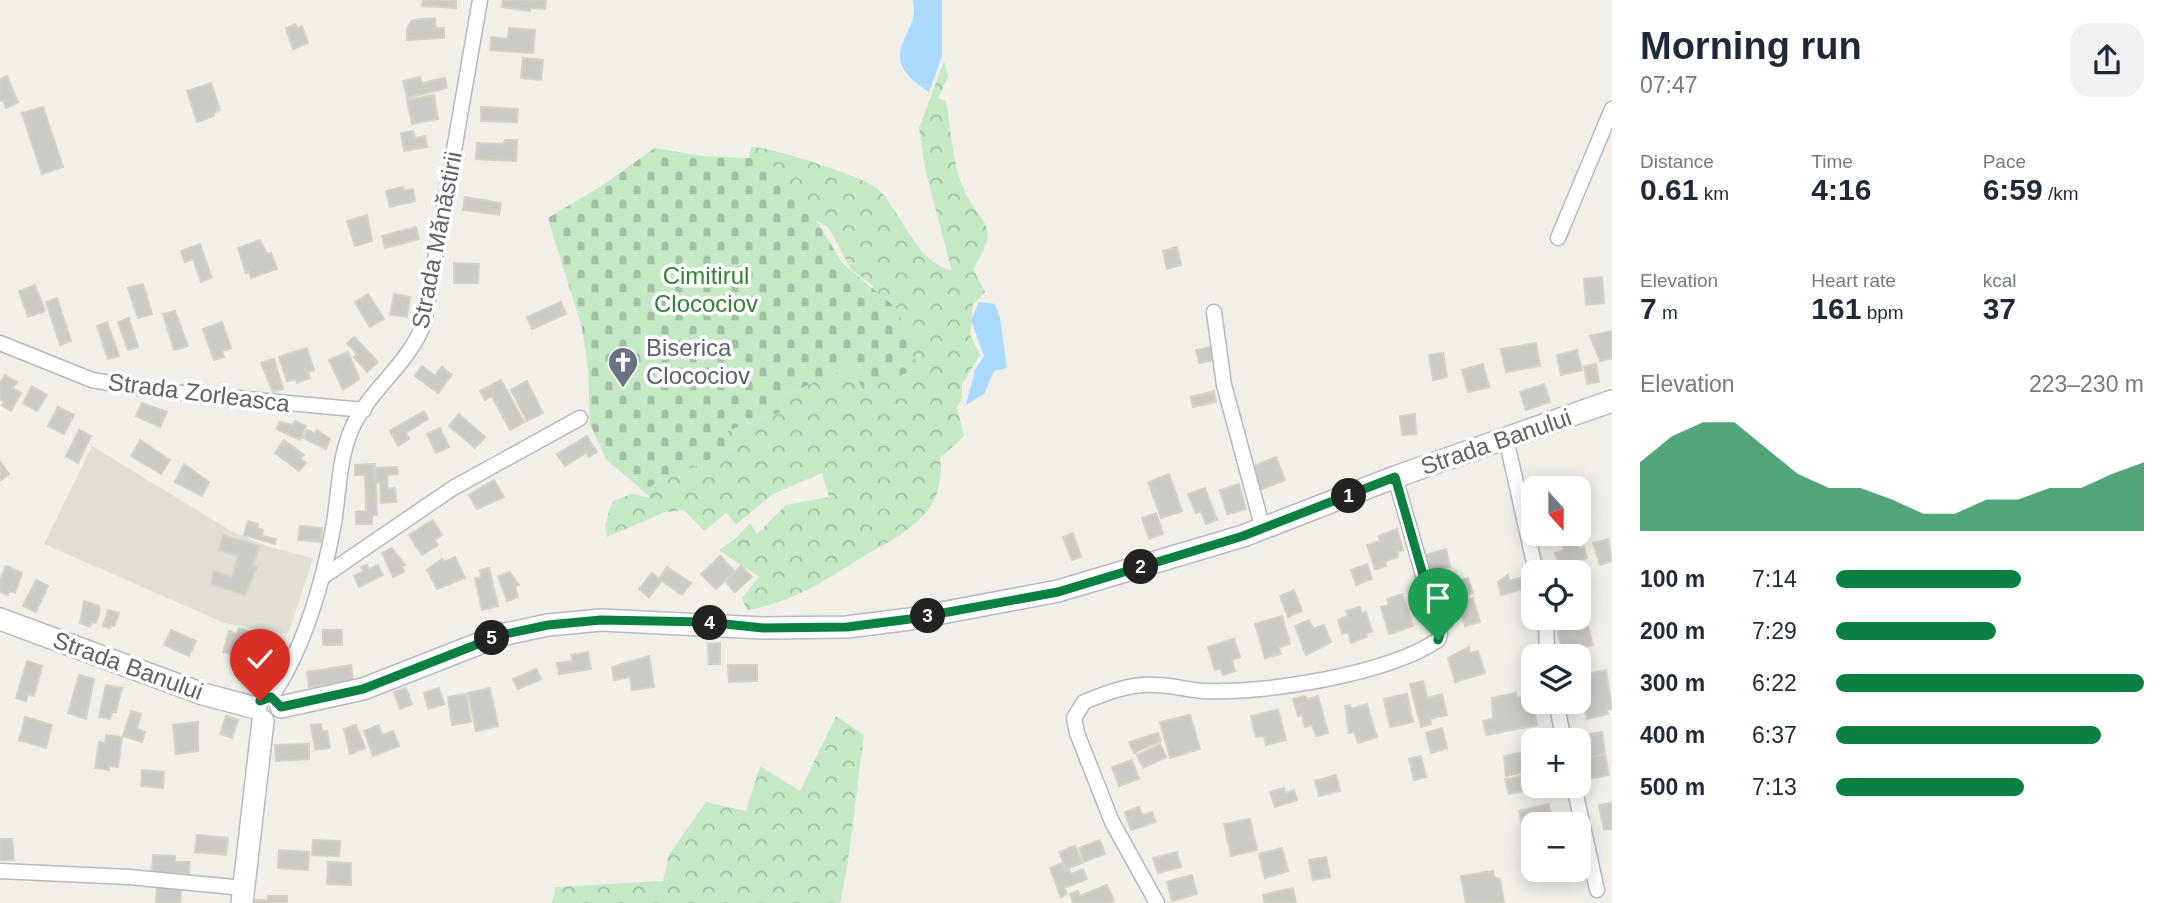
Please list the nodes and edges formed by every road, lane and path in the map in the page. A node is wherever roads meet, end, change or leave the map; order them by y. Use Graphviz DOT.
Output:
graph roads {
  1 [pos="480,0"];
  2 [pos="1612,108"];
  3 [pos="1558,238"];
  4 [pos="1214,312"];
  5 [pos="0,343"];
  6 [pos="1612,401"];
  7 [pos="364,410"];
  8 [pos="580,418"];
  9 [pos="1506,438"];
  10 [pos="1395,477"];
  11 [pos="1263,529"];
  12 [pos="1533,560"];
  13 [pos="324,576"];
  14 [pos="0,619"];
  15 [pos="268,708"];
  16 [pos="1577,798"];
  17 [pos="0,871"];
  18 [pos="1597,890"];
  19 [pos="243,895"];
  20 [pos="1157,903"];
  1 -- 7 [label="street, Strada Mănăstirii"];
  2 -- 3 [label="street"];
  4 -- 11 [label="street"];
  5 -- 7 [label="street, Strada Zorleasca"];
  6 -- 9 [label="street, Strada Banului"];
  7 -- 13 [label="street, Strada Mănăstirii"];
  8 -- 13 [label="street"];
  9 -- 10 [label="street, Strada Banului"];
  9 -- 12 [label="street"];
  10 -- 11 [label="street, Strada Banului"];
  10 -- 20 [label="street"];
  11 -- 15 [label="street, Strada Banului"];
  13 -- 15 [label="street, Strada Mănăstirii"];
  14 -- 15 [label="street, Strada Banului"];
  15 -- 19 [label="street, Strada Mănăstirii"];
  16 -- 18 [label="street"];
  17 -- 19 [label="street"];
}
